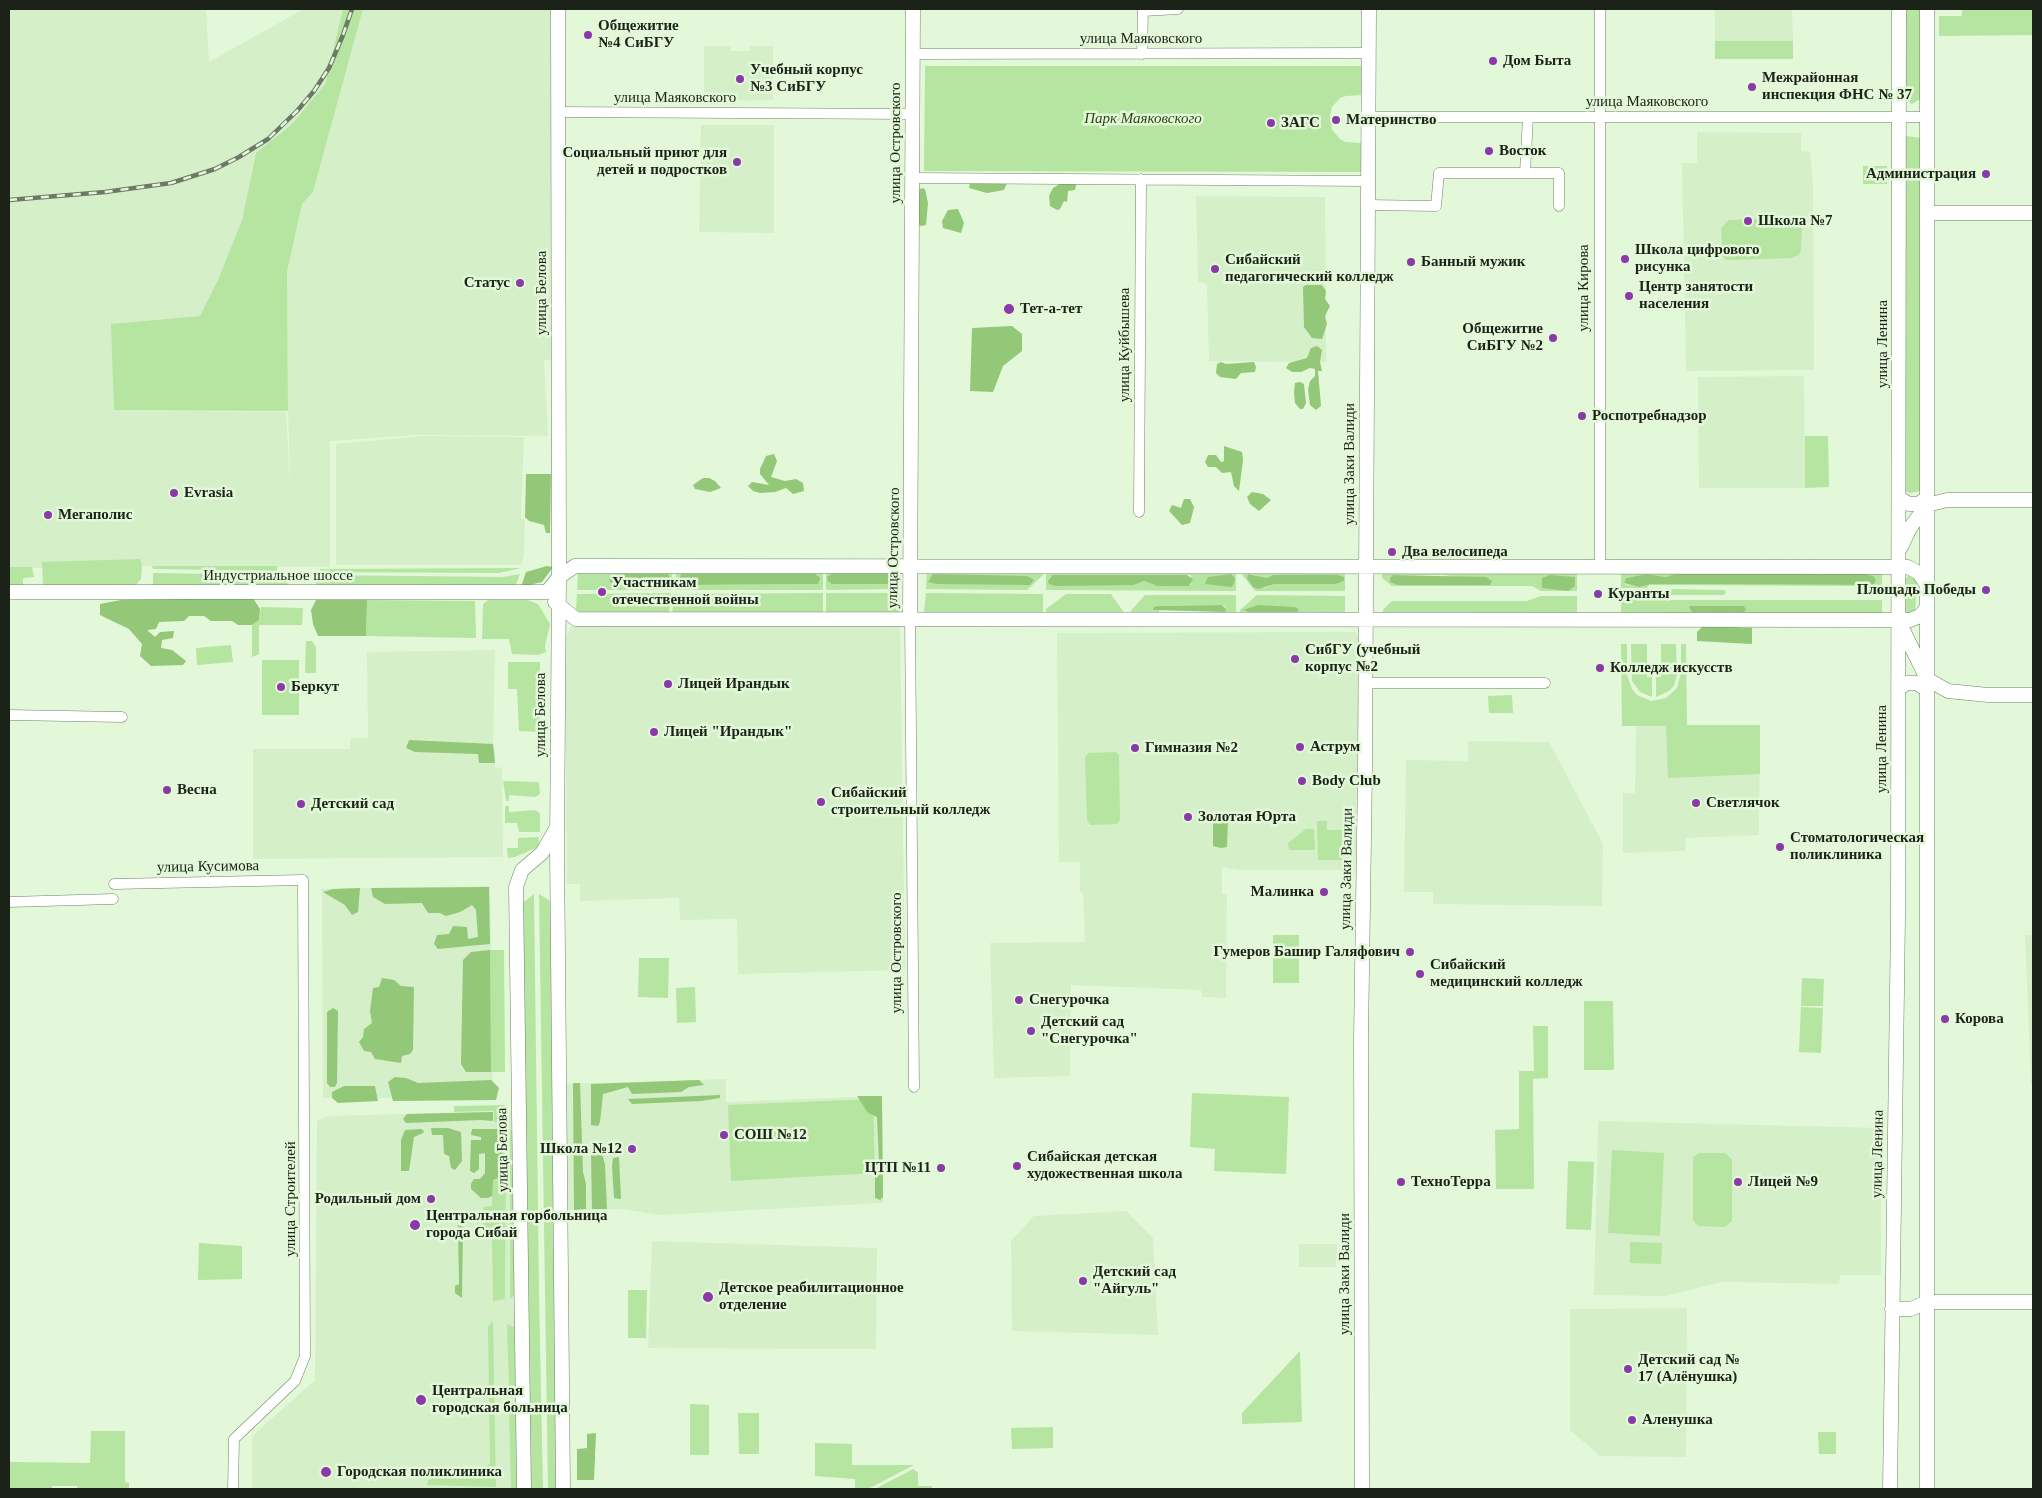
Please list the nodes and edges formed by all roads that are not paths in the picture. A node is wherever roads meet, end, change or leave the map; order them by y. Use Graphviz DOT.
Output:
graph roads {
  1 [pos="558,9"];
  2 [pos="913,9"];
  3 [pos="1178,9"];
  4 [pos="1369,9"];
  5 [pos="1600,9"];
  6 [pos="1899,9"];
  7 [pos="1927,9"];
  8 [pos="1142,10"];
  9 [pos="1369,53"];
  10 [pos="913,54"];
  11 [pos="1142,54"];
  12 [pos="557,112"];
  13 [pos="913,114"];
  14 [pos="1368,116"];
  15 [pos="1528,117"];
  16 [pos="1598,117"];
  17 [pos="1899,117"];
  18 [pos="1927,117"];
  19 [pos="1526,173"];
  20 [pos="913,178"];
  21 [pos="1141,179"];
  22 [pos="1367,181"];
  23 [pos="1367,205"];
  24 [pos="1559,206"];
  25 [pos="1927,213"];
  26 [pos="2033,213"];
  27 [pos="1899,498"];
  28 [pos="2033,500"];
  29 [pos="1927,502"];
  30 [pos="1139,512"];
  31 [pos="559,558"];
  32 [pos="575,566"];
  33 [pos="911,566"];
  34 [pos="1366,567"];
  35 [pos="1600,567"];
  36 [pos="1899,568"];
  37 [pos="559,578"];
  38 [pos="1927,585"];
  39 [pos="9,592"];
  40 [pos="547,592"];
  41 [pos="559,606"];
  42 [pos="1926,608"];
  43 [pos="576,619"];
  44 [pos="910,619"];
  45 [pos="1365,620"];
  46 [pos="1898,620"];
  47 [pos="558,632"];
  48 [pos="1365,683"];
  49 [pos="1545,683"];
  50 [pos="1927,684"];
  51 [pos="1898,689"];
  52 [pos="2033,694"];
  53 [pos="9,715"];
  54 [pos="122,717"];
  55 [pos="557,823"];
  56 [pos="557,849"];
  57 [pos="546,862"];
  58 [pos="529,863"];
  59 [pos="558,872"];
  60 [pos="303,880"];
  61 [pos="114,884"];
  62 [pos="113,899"];
  63 [pos="9,902"];
  64 [pos="914,1087"];
  65 [pos="1927,1302"];
  66 [pos="2033,1302"];
  67 [pos="1892,1309"];
  68 [pos="234,1489"];
  69 [pos="524,1489"];
  70 [pos="563,1489"];
  71 [pos="1362,1489"];
  72 [pos="1890,1489"];
  73 [pos="1927,1489"];
  1 -- 12 [label="main road, улица Белова"];
  2 -- 10 [label="main road, улица Островского"];
  3 -- 8 [label="street"];
  4 -- 9 [label="main road, улица Заки Валиди"];
  5 -- 16 [label="street, улица Кирова"];
  6 -- 17 [label="main road, улица Ленина"];
  7 -- 18 [label="main road"];
  8 -- 11 [label="street"];
  9 -- 11 [label="street, улица Маяковского"];
  9 -- 14 [label="main road, улица Заки Валиди"];
  10 -- 11 [label="street, улица Маяковского"];
  10 -- 13 [label="main road, улица Островского"];
  12 -- 13 [label="street, улица Маяковского"];
  12 -- 31 [label="main road, улица Белова"];
  13 -- 20 [label="main road, улица Островского"];
  14 -- 15 [label="street, улица Маяковского"];
  14 -- 22 [label="main road, улица Заки Валиди"];
  15 -- 16 [label="street, улица Маяковского"];
  15 -- 19 [label="street"];
  16 -- 17 [label="street, улица Маяковского"];
  16 -- 35 [label="street, улица Кирова"];
  17 -- 18 [label="street, улица Маяковского"];
  17 -- 27 [label="main road, улица Ленина"];
  18 -- 25 [label="main road"];
  19 -- 23 [label="street"];
  19 -- 24 [label="street"];
  20 -- 21 [label="street"];
  20 -- 33 [label="main road, улица Островского"];
  21 -- 22 [label="street"];
  21 -- 30 [label="street, улица Куйбышева"];
  22 -- 23 [label="main road, улица Заки Валиди"];
  23 -- 34 [label="main road, улица Заки Валиди"];
  25 -- 26 [label="main road"];
  25 -- 29 [label="main road"];
  27 -- 29 [label="main road"];
  27 -- 36 [label="main road, улица Ленина"];
  28 -- 29 [label="main road"];
  29 -- 36 [label="main road"];
  29 -- 38 [label="main road"];
  31 -- 32 [label="main road"];
  31 -- 37 [label="main road, улица Белова"];
  32 -- 33 [label="main road"];
  32 -- 37 [label="main road"];
  33 -- 34 [label="main road"];
  33 -- 44 [label="main road, улица Островского"];
  34 -- 35 [label="main road"];
  34 -- 45 [label="main road, улица Заки Валиди"];
  35 -- 36 [label="main road"];
  36 -- 38 [label="main road"];
  36 -- 46 [label="main road, улица Ленина"];
  37 -- 40 [label="main road"];
  37 -- 41 [label="main road, улица Белова"];
  38 -- 42 [label="main road"];
  39 -- 40 [label="main road, Индустриальное шоссе"];
  40 -- 41 [label="main road"];
  41 -- 43 [label="main road"];
  41 -- 47 [label="main road, улица Белова"];
  42 -- 46 [label="main road"];
  42 -- 50 [label="main road"];
  43 -- 44 [label="main road"];
  43 -- 47 [label="main road"];
  44 -- 45 [label="main road"];
  44 -- 64 [label="street, улица Островского"];
  45 -- 46 [label="main road"];
  45 -- 48 [label="main road, улица Заки Валиди"];
  46 -- 50 [label="main road"];
  46 -- 51 [label="main road, улица Ленина"];
  47 -- 55 [label="main road, улица Белова"];
  48 -- 49 [label="street"];
  48 -- 71 [label="main road, улица Заки Валиди"];
  50 -- 51 [label="main road"];
  50 -- 52 [label="main road"];
  50 -- 65 [label="main road"];
  51 -- 67 [label="main road, улица Ленина"];
  53 -- 54 [label="street"];
  55 -- 56 [label="main road, улица Белова"];
  55 -- 58 [label="main road, улица Белова"];
  56 -- 57 [label="main road"];
  56 -- 59 [label="main road, улица Белова"];
  57 -- 58 [label="main road"];
  57 -- 59 [label="main road"];
  58 -- 69 [label="main road, улица Белова"];
  59 -- 70 [label="main road, улица Белова"];
  60 -- 61 [label="street, улица Кусимова"];
  60 -- 68 [label="street, улица Строителей"];
  62 -- 63 [label="street"];
  65 -- 66 [label="main road"];
  65 -- 67 [label="main road"];
  65 -- 73 [label="main road"];
  67 -- 72 [label="main road, улица Ленина"];
}
